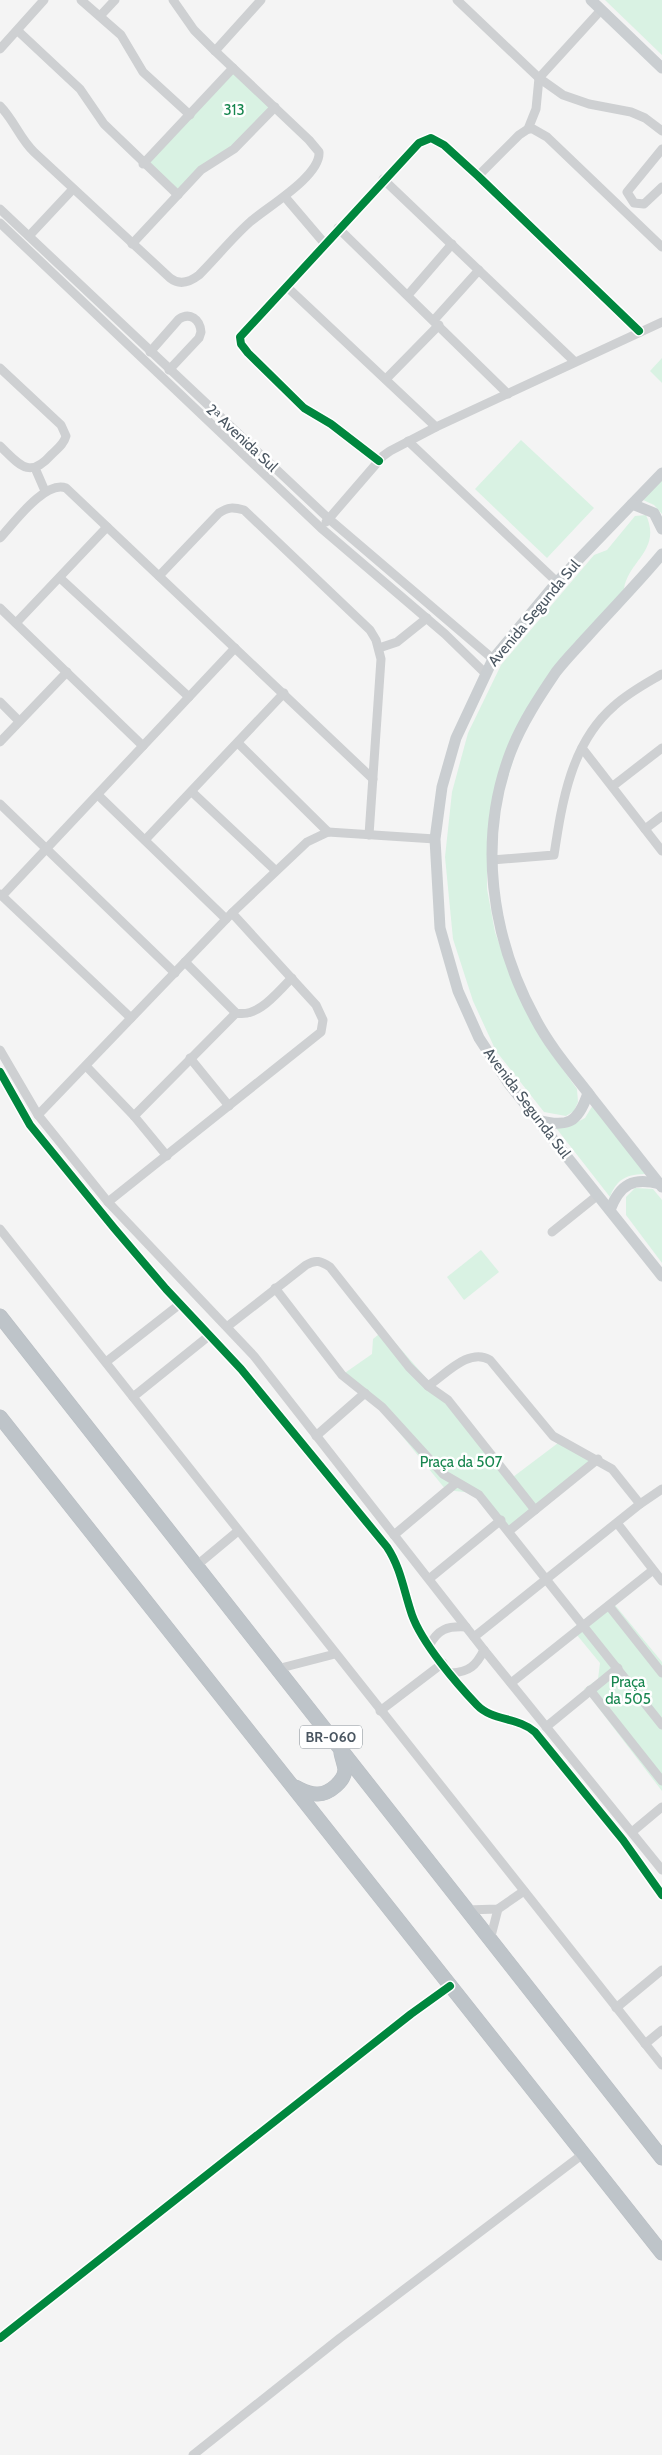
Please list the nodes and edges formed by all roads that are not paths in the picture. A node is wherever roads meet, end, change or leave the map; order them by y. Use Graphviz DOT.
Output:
graph roads {
  1 [pos="44,0"];
  2 [pos="81,0"];
  3 [pos="115,0"];
  4 [pos="173,0"];
  5 [pos="261,0"];
  6 [pos="456,0"];
  7 [pos="591,0"];
  8 [pos="601,10"];
  9 [pos="100,16"];
  10 [pos="18,31"];
  11 [pos="0,49"];
  12 [pos="215,50"];
  13 [pos="234,68"];
  14 [pos="662,68"];
  15 [pos="540,78"];
  16 [pos="0,106"];
  17 [pos="275,108"];
  18 [pos="190,115"];
  19 [pos="528,129"];
  20 [pos="662,131"];
  21 [pos="662,149"];
  22 [pos="144,164"];
  23 [pos="478,176"];
  24 [pos="383,180"];
  25 [pos="662,187"];
  26 [pos="73,189"];
  27 [pos="178,195"];
  28 [pos="286,197"];
  29 [pos="0,209"];
  30 [pos="0,223"];
  31 [pos="338,228"];
  32 [pos="29,236"];
  33 [pos="132,244"];
  34 [pos="325,244"];
  35 [pos="452,244"];
  36 [pos="662,247"];
  37 [pos="479,270"];
  38 [pos="286,286"];
  39 [pos="408,295"];
  40 [pos="662,322"];
  41 [pos="436,323"];
  42 [pos="639,331"];
  43 [pos="150,352"];
  44 [pos="575,362"];
  45 [pos="0,368"];
  46 [pos="169,370"];
  47 [pos="386,378"];
  48 [pos="508,394"];
  49 [pos="436,427"];
  50 [pos="408,441"];
  51 [pos="0,446"];
  52 [pos="378,461"];
  53 [pos="35,468"];
  54 [pos="662,473"];
  55 [pos="45,491"];
  56 [pos="632,504"];
  57 [pos="329,519"];
  58 [pos="107,527"];
  59 [pos="321,528"];
  60 [pos="662,529"];
  61 [pos="0,538"];
  62 [pos="662,554"];
  63 [pos="159,576"];
  64 [pos="60,578"];
  65 [pos="557,582"];
  66 [pos="0,608"];
  67 [pos="427,618"];
  68 [pos="16,623"];
  69 [pos="235,648"];
  70 [pos="380,648"];
  71 [pos="493,659"];
  72 [pos="67,672"];
  73 [pos="485,673"];
  74 [pos="660,679"];
  75 [pos="284,693"];
  76 [pos="189,697"];
  77 [pos="0,702"];
  78 [pos="19,721"];
  79 [pos="0,742"];
  80 [pos="238,743"];
  81 [pos="143,746"];
  82 [pos="582,748"];
  83 [pos="662,748"];
  84 [pos="373,779"];
  85 [pos="613,786"];
  86 [pos="192,792"];
  87 [pos="98,795"];
  88 [pos="0,804"];
  89 [pos="662,816"];
  90 [pos="646,829"];
  91 [pos="328,832"];
  92 [pos="369,834"];
  93 [pos="434,838"];
  94 [pos="145,840"];
  95 [pos="47,849"];
  96 [pos="662,851"];
  97 [pos="492,860"];
  98 [pos="275,870"];
  99 [pos="1,895"];
  100 [pos="229,916"];
  101 [pos="185,962"];
  102 [pos="175,973"];
  103 [pos="292,978"];
  104 [pos="236,1014"];
  105 [pos="130,1018"];
  106 [pos="0,1050"];
  107 [pos="190,1058"];
  108 [pos="86,1066"];
  109 [pos="0,1072"];
  110 [pos="588,1093"];
  111 [pos="229,1106"];
  112 [pos="38,1115"];
  113 [pos="134,1116"];
  114 [pos="537,1120"];
  115 [pos="167,1156"];
  116 [pos="661,1186"];
  117 [pos="598,1195"];
  118 [pos="108,1202"];
  119 [pos="610,1210"];
  120 [pos="0,1229"];
  121 [pos="552,1232"];
  122 [pos="178,1275"];
  123 [pos="662,1276"];
  124 [pos="274,1288"];
  125 [pos="166,1289"];
  126 [pos="180,1304"];
  127 [pos="0,1316"];
  128 [pos="228,1326"];
  129 [pos="210,1335"];
  130 [pos="254,1356"];
  131 [pos="106,1362"];
  132 [pos="241,1369"];
  133 [pos="428,1386"];
  134 [pos="366,1393"];
  135 [pos="133,1397"];
  136 [pos="0,1417"];
  137 [pos="316,1436"];
  138 [pos="598,1459"];
  139 [pos="456,1483"];
  140 [pos="662,1489"];
  141 [pos="640,1504"];
  142 [pos="535,1510"];
  143 [pos="500,1520"];
  144 [pos="617,1523"];
  145 [pos="238,1531"];
  146 [pos="509,1531"];
  147 [pos="394,1535"];
  148 [pos="196,1566"];
  149 [pos="653,1570"];
  150 [pos="429,1579"];
  151 [pos="546,1580"];
  152 [pos="662,1581"];
  153 [pos="609,1606"];
  154 [pos="584,1626"];
  155 [pos="466,1627"];
  156 [pos="474,1637"];
  157 [pos="429,1646"];
  158 [pos="484,1650"];
  159 [pos="335,1654"];
  160 [pos="443,1663"];
  161 [pos="618,1668"];
  162 [pos="277,1669"];
  163 [pos="451,1673"];
  164 [pos="662,1673"];
  165 [pos="511,1683"];
  166 [pos="590,1690"];
  167 [pos="380,1711"];
  168 [pos="662,1725"];
  169 [pos="546,1726"];
  170 [pos="340,1749"];
  171 [pos="662,1781"];
  172 [pos="292,1786"];
  173 [pos="662,1807"];
  174 [pos="632,1832"];
  175 [pos="662,1870"];
  176 [pos="524,1891"];
  177 [pos="662,1896"];
  178 [pos="498,1909"];
  179 [pos="466,1910"];
  180 [pos="490,1940"];
  181 [pos="662,1970"];
  182 [pos="450,1986"];
  183 [pos="616,2008"];
  184 [pos="662,2030"];
  185 [pos="645,2044"];
  186 [pos="662,2065"];
  187 [pos="583,2154"];
  188 [pos="662,2158"];
  189 [pos="662,2253"];
  190 [pos="0,2338"];
  191 [pos="193,2455"];
  1 -- 10 [label="street"];
  2 -- 9 [label="street"];
  3 -- 9 [label="street"];
  4 -- 12 [label="street"];
  5 -- 12 [label="street"];
  6 -- 15 [label="street"];
  7 -- 8 [label="main road"];
  8 -- 14 [label="main road"];
  8 -- 15 [label="street"];
  9 -- 18 [label="street"];
  10 -- 11 [label="street"];
  10 -- 22 [label="street"];
  12 -- 13 [label="street"];
  13 -- 17 [label="street"];
  13 -- 18 [label="street"];
  15 -- 19 [label="street"];
  15 -- 20 [label="street"];
  16 -- 26 [label="street"];
  17 -- 27 [label="street"];
  17 -- 28 [label="street"];
  18 -- 22 [label="street"];
  19 -- 23 [label="street"];
  19 -- 36 [label="street"];
  21 -- 25 [label="street"];
  22 -- 27 [label="street"];
  23 -- 24 [label="street"];
  23 -- 42 [label="street"];
  24 -- 31 [label="street"];
  24 -- 35 [label="street"];
  26 -- 32 [label="street"];
  26 -- 33 [label="street"];
  27 -- 33 [label="street"];
  28 -- 33 [label="street"];
  28 -- 34 [label="street"];
  29 -- 32 [label="street, 2ᵃ Avenida Sul"];
  30 -- 59 [label="street, 2ᵃ Avenida Sul"];
  31 -- 34 [label="street"];
  31 -- 39 [label="street"];
  32 -- 43 [label="street, 2ᵃ Avenida Sul"];
  34 -- 38 [label="street"];
  35 -- 37 [label="street"];
  35 -- 39 [label="street"];
  37 -- 41 [label="street"];
  37 -- 44 [label="street"];
  38 -- 47 [label="street"];
  38 -- 52 [label="street"];
  39 -- 41 [label="street"];
  40 -- 42 [label="street"];
  41 -- 47 [label="street"];
  41 -- 48 [label="street"];
  42 -- 44 [label="street"];
  43 -- 46 [label="street, 2ᵃ Avenida Sul"];
  43 -- 46 [label="street"];
  44 -- 48 [label="street"];
  45 -- 53 [label="street"];
  46 -- 57 [label="street, 2ᵃ Avenida Sul"];
  47 -- 49 [label="street"];
  48 -- 49 [label="street"];
  49 -- 50 [label="street"];
  50 -- 52 [label="street"];
  50 -- 65 [label="street"];
  51 -- 53 [label="street"];
  52 -- 57 [label="street"];
  53 -- 55 [label="street"];
  54 -- 56 [label="main road, Avenida Segunda Sul"];
  55 -- 58 [label="street"];
  55 -- 61 [label="street"];
  56 -- 60 [label="main road"];
  56 -- 65 [label="main road, Avenida Segunda Sul"];
  57 -- 59 [label="street"];
  57 -- 71 [label="street, 2ᵃ Avenida Sul"];
  58 -- 63 [label="street"];
  58 -- 64 [label="street"];
  59 -- 67 [label="street, 2ᵃ Avenida Sul"];
  62 -- 97 [label="main road"];
  63 -- 69 [label="street"];
  63 -- 70 [label="street"];
  64 -- 68 [label="street"];
  64 -- 76 [label="street"];
  65 -- 71 [label="main road, Avenida Segunda Sul"];
  66 -- 68 [label="street"];
  67 -- 70 [label="street"];
  67 -- 73 [label="street, 2ᵃ Avenida Sul"];
  68 -- 72 [label="street"];
  69 -- 75 [label="street"];
  69 -- 76 [label="street"];
  70 -- 84 [label="street"];
  71 -- 73 [label="main road, Avenida Segunda Sul"];
  72 -- 78 [label="street"];
  72 -- 81 [label="street"];
  73 -- 93 [label="main road, Avenida Segunda Sul"];
  74 -- 82 [label="street"];
  75 -- 80 [label="street"];
  75 -- 84 [label="street"];
  76 -- 81 [label="street"];
  77 -- 78 [label="street"];
  78 -- 79 [label="street"];
  80 -- 86 [label="street"];
  80 -- 91 [label="street"];
  81 -- 87 [label="street"];
  82 -- 85 [label="street"];
  82 -- 97 [label="street"];
  83 -- 85 [label="street"];
  84 -- 92 [label="street"];
  85 -- 90 [label="street"];
  86 -- 94 [label="street"];
  86 -- 98 [label="street"];
  87 -- 94 [label="street"];
  87 -- 95 [label="street"];
  88 -- 95 [label="street"];
  89 -- 90 [label="street"];
  90 -- 96 [label="street"];
  91 -- 92 [label="street"];
  91 -- 98 [label="street"];
  92 -- 93 [label="street"];
  93 -- 114 [label="main road, Avenida Segunda Sul"];
  94 -- 100 [label="street"];
  95 -- 99 [label="street"];
  95 -- 102 [label="street"];
  97 -- 110 [label="main road"];
  98 -- 100 [label="street"];
  99 -- 105 [label="street"];
  100 -- 101 [label="street"];
  100 -- 103 [label="street"];
  101 -- 102 [label="street"];
  101 -- 104 [label="street"];
  102 -- 105 [label="street"];
  103 -- 104 [label="street"];
  103 -- 111 [label="street"];
  104 -- 107 [label="street"];
  105 -- 108 [label="street"];
  106 -- 112 [label="street"];
  107 -- 111 [label="street"];
  107 -- 113 [label="street"];
  108 -- 112 [label="street"];
  108 -- 113 [label="street"];
  109 -- 125 [label="street"];
  110 -- 114 [label="main road"];
  110 -- 116 [label="main road"];
  111 -- 115 [label="street"];
  112 -- 118 [label="street"];
  113 -- 115 [label="street"];
  114 -- 117 [label="main road, Avenida Segunda Sul"];
  115 -- 118 [label="street"];
  116 -- 119 [label="main road"];
  117 -- 119 [label="main road, Avenida Segunda Sul"];
  117 -- 121 [label="street"];
  118 -- 122 [label="street"];
  119 -- 123 [label="main road, Avenida Segunda Sul"];
  120 -- 131 [label="street"];
  122 -- 125 [label="street"];
  122 -- 128 [label="street"];
  124 -- 128 [label="street"];
  124 -- 133 [label="street"];
  124 -- 134 [label="street"];
  125 -- 126 [label="street"];
  126 -- 129 [label="street"];
  126 -- 131 [label="street"];
  127 -- 148 [label="highway, BR-060"];
  128 -- 130 [label="street"];
  129 -- 132 [label="street"];
  129 -- 135 [label="street"];
  130 -- 132 [label="street"];
  130 -- 137 [label="street"];
  131 -- 135 [label="street"];
  132 -- 157 [label="street"];
  133 -- 138 [label="street"];
  133 -- 142 [label="street"];
  134 -- 137 [label="street"];
  134 -- 139 [label="street"];
  135 -- 145 [label="street"];
  136 -- 172 [label="highway"];
  137 -- 147 [label="street"];
  138 -- 141 [label="street"];
  138 -- 142 [label="street"];
  139 -- 143 [label="street"];
  139 -- 147 [label="street"];
  140 -- 141 [label="street"];
  141 -- 144 [label="street"];
  142 -- 146 [label="street"];
  143 -- 146 [label="street"];
  143 -- 150 [label="street"];
  144 -- 149 [label="street"];
  144 -- 151 [label="street"];
  145 -- 148 [label="street"];
  145 -- 159 [label="street"];
  146 -- 151 [label="street"];
  147 -- 150 [label="street"];
  148 -- 162 [label="highway, BR-060"];
  149 -- 152 [label="street"];
  149 -- 153 [label="street"];
  150 -- 155 [label="street"];
  151 -- 154 [label="street"];
  151 -- 156 [label="street"];
  153 -- 154 [label="street"];
  153 -- 164 [label="street"];
  154 -- 161 [label="street"];
  154 -- 165 [label="street"];
  155 -- 156 [label="street"];
  155 -- 157 [label="street"];
  156 -- 158 [label="street"];
  157 -- 160 [label="street"];
  158 -- 163 [label="street"];
  158 -- 165 [label="street"];
  159 -- 162 [label="street"];
  159 -- 167 [label="street"];
  160 -- 163 [label="street"];
  160 -- 167 [label="street"];
  161 -- 166 [label="street"];
  161 -- 168 [label="street"];
  162 -- 170 [label="highway, BR-060"];
  163 -- 177 [label="street"];
  165 -- 169 [label="street"];
  166 -- 169 [label="street"];
  166 -- 171 [label="street"];
  167 -- 176 [label="street"];
  169 -- 174 [label="street"];
  170 -- 172 [label="highway"];
  170 -- 179 [label="highway, BR-060"];
  172 -- 182 [label="highway"];
  173 -- 174 [label="street"];
  174 -- 175 [label="street"];
  176 -- 178 [label="street"];
  176 -- 183 [label="street"];
  178 -- 179 [label="street"];
  178 -- 180 [label="street"];
  179 -- 180 [label="highway, BR-060"];
  180 -- 188 [label="highway, BR-060"];
  181 -- 183 [label="street"];
  182 -- 187 [label="highway"];
  182 -- 190 [label="street"];
  183 -- 185 [label="street"];
  184 -- 185 [label="street"];
  185 -- 186 [label="street"];
  187 -- 189 [label="highway"];
  187 -- 191 [label="street"];
}
